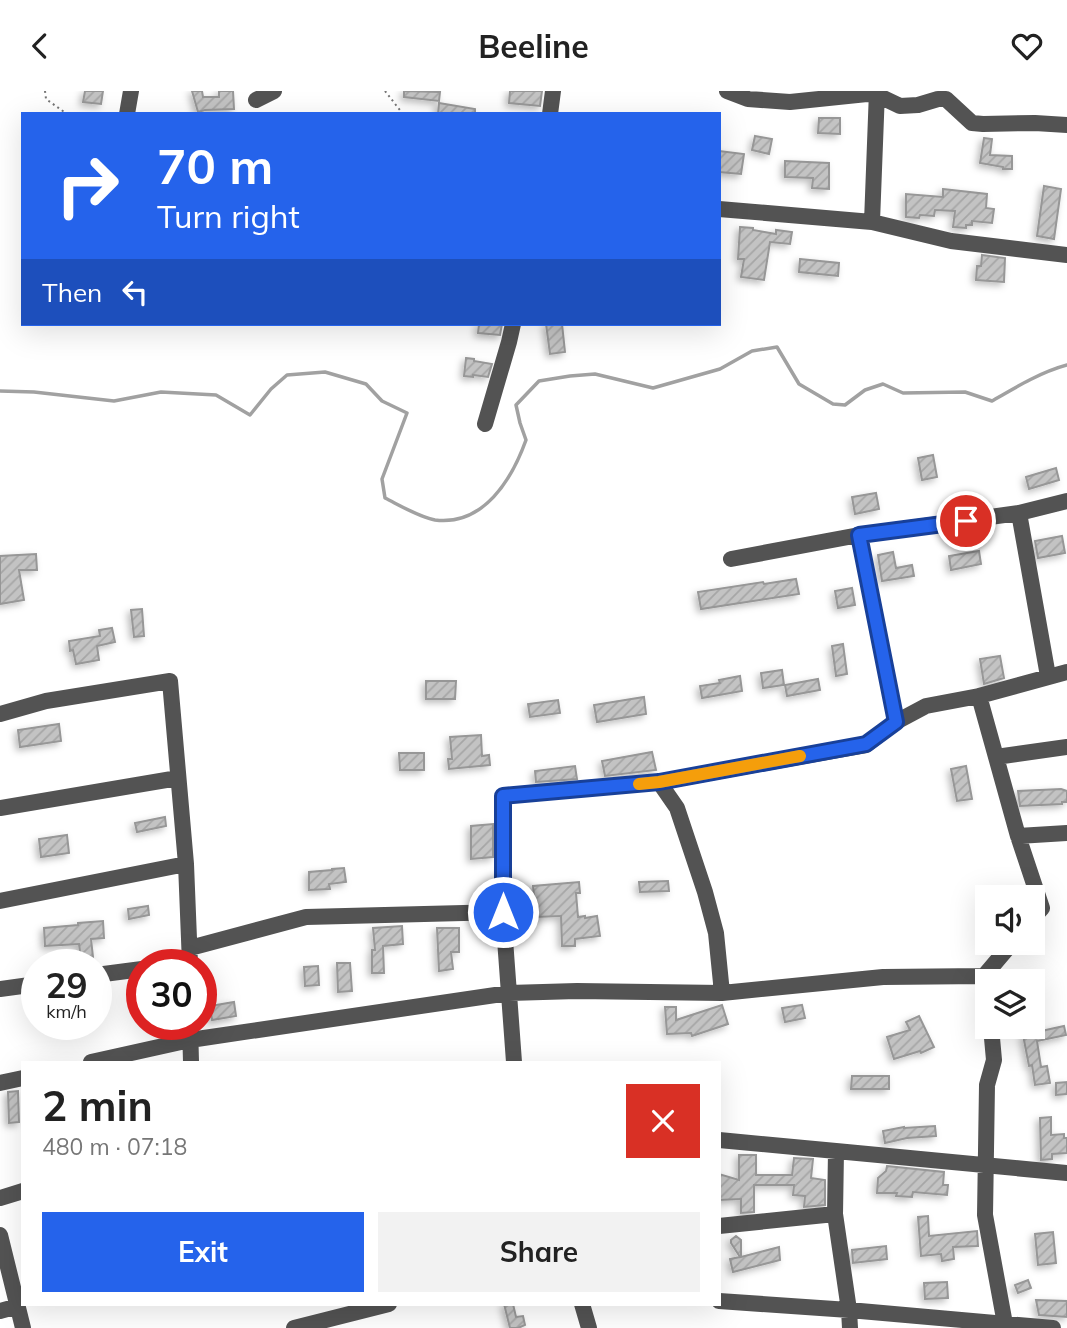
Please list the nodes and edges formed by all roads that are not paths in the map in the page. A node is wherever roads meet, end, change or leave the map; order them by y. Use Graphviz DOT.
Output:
graph roads {
  1 [pos="131,91"];
  2 [pos="274,91"];
  3 [pos="553,91"];
  4 [pos="727,91"];
  5 [pos="877,93"];
  6 [pos="256,100"];
  7 [pos="127,112"];
  8 [pos="550,112"];
  9 [pos="1067,125"];
  10 [pos="721,209"];
  11 [pos="872,222"];
  12 [pos="1067,255"];
  13 [pos="513,326"];
  14 [pos="485,424"];
  15 [pos="1067,501"];
  16 [pos="1019,513"];
  17 [pos="859,535"];
  18 [pos="731,559"];
  19 [pos="1067,672"];
  20 [pos="1048,677"];
  21 [pos="979,696"];
  22 [pos="0,714"];
  23 [pos="896,722"];
  24 [pos="1067,747"];
  25 [pos="996,757"];
  26 [pos="178,778"];
  27 [pos="659,782"];
  28 [pos="0,808"];
  29 [pos="1067,832"];
  30 [pos="1018,836"];
  31 [pos="186,864"];
  32 [pos="1034,885"];
  33 [pos="0,901"];
  34 [pos="503,912"];
  35 [pos="187,949"];
  36 [pos="217,949"];
  37 [pos="1002,955"];
  38 [pos="990,969"];
  39 [pos="975,976"];
  40 [pos="21,986"];
  41 [pos="0,989"];
  42 [pos="509,993"];
  43 [pos="722,993"];
  44 [pos="217,1029"];
  45 [pos="992,1039"];
  46 [pos="164,1040"];
  47 [pos="190,1040"];
  48 [pos="94,1061"];
  49 [pos="191,1061"];
  50 [pos="514,1061"];
  51 [pos="21,1078"];
  52 [pos="0,1083"];
  53 [pos="721,1140"];
  54 [pos="836,1150"];
  55 [pos="986,1164"];
  56 [pos="1067,1173"];
  57 [pos="21,1192"];
  58 [pos="0,1198"];
  59 [pos="835,1214"];
  60 [pos="721,1226"];
  61 [pos="0,1235"];
  62 [pos="721,1301"];
  63 [pos="18,1306"];
  64 [pos="382,1306"];
  65 [pos="583,1306"];
  66 [pos="849,1310"];
  67 [pos="0,1311"];
  68 [pos="1004,1324"];
  69 [pos="313,1326"];
  70 [pos="23,1328"];
  71 [pos="294,1328"];
  72 [pos="589,1328"];
  73 [pos="850,1328"];
  74 [pos="1053,1328"];
  1 -- 7 [label="street"];
  2 -- 6 [label="street"];
  3 -- 8 [label="street"];
  4 -- 5 [label="street"];
  5 -- 9 [label="street"];
  5 -- 11 [label="street"];
  10 -- 11 [label="street"];
  11 -- 12 [label="street"];
  13 -- 14 [label="street"];
  15 -- 16 [label="street"];
  16 -- 17 [label="street"];
  16 -- 20 [label="street"];
  17 -- 18 [label="street"];
  17 -- 23 [label="street"];
  19 -- 20 [label="street"];
  20 -- 21 [label="street"];
  21 -- 23 [label="street"];
  21 -- 25 [label="street"];
  22 -- 26 [label="street"];
  23 -- 27 [label="street"];
  24 -- 25 [label="street"];
  25 -- 30 [label="street"];
  26 -- 28 [label="street"];
  26 -- 31 [label="street"];
  27 -- 34 [label="street"];
  27 -- 43 [label="street"];
  29 -- 30 [label="street"];
  30 -- 32 [label="street"];
  31 -- 33 [label="street"];
  31 -- 35 [label="street"];
  34 -- 36 [label="street"];
  34 -- 42 [label="street"];
  37 -- 38 [label="street"];
  39 -- 43 [label="street"];
  40 -- 41 [label="street"];
  42 -- 43 [label="street"];
  42 -- 44 [label="street"];
  42 -- 50 [label="street"];
  45 -- 55 [label="street"];
  46 -- 48 [label="street"];
  47 -- 49 [label="street"];
  51 -- 52 [label="street"];
  53 -- 54 [label="street"];
  54 -- 55 [label="street"];
  54 -- 59 [label="street"];
  55 -- 56 [label="street"];
  55 -- 68 [label="street"];
  57 -- 58 [label="street"];
  59 -- 60 [label="street"];
  59 -- 66 [label="street"];
  61 -- 63 [label="street"];
  62 -- 66 [label="street"];
  63 -- 67 [label="street"];
  63 -- 70 [label="street"];
  64 -- 69 [label="street"];
  65 -- 72 [label="street"];
  66 -- 68 [label="street"];
  66 -- 73 [label="street"];
  68 -- 74 [label="street"];
  69 -- 71 [label="street"];
}
